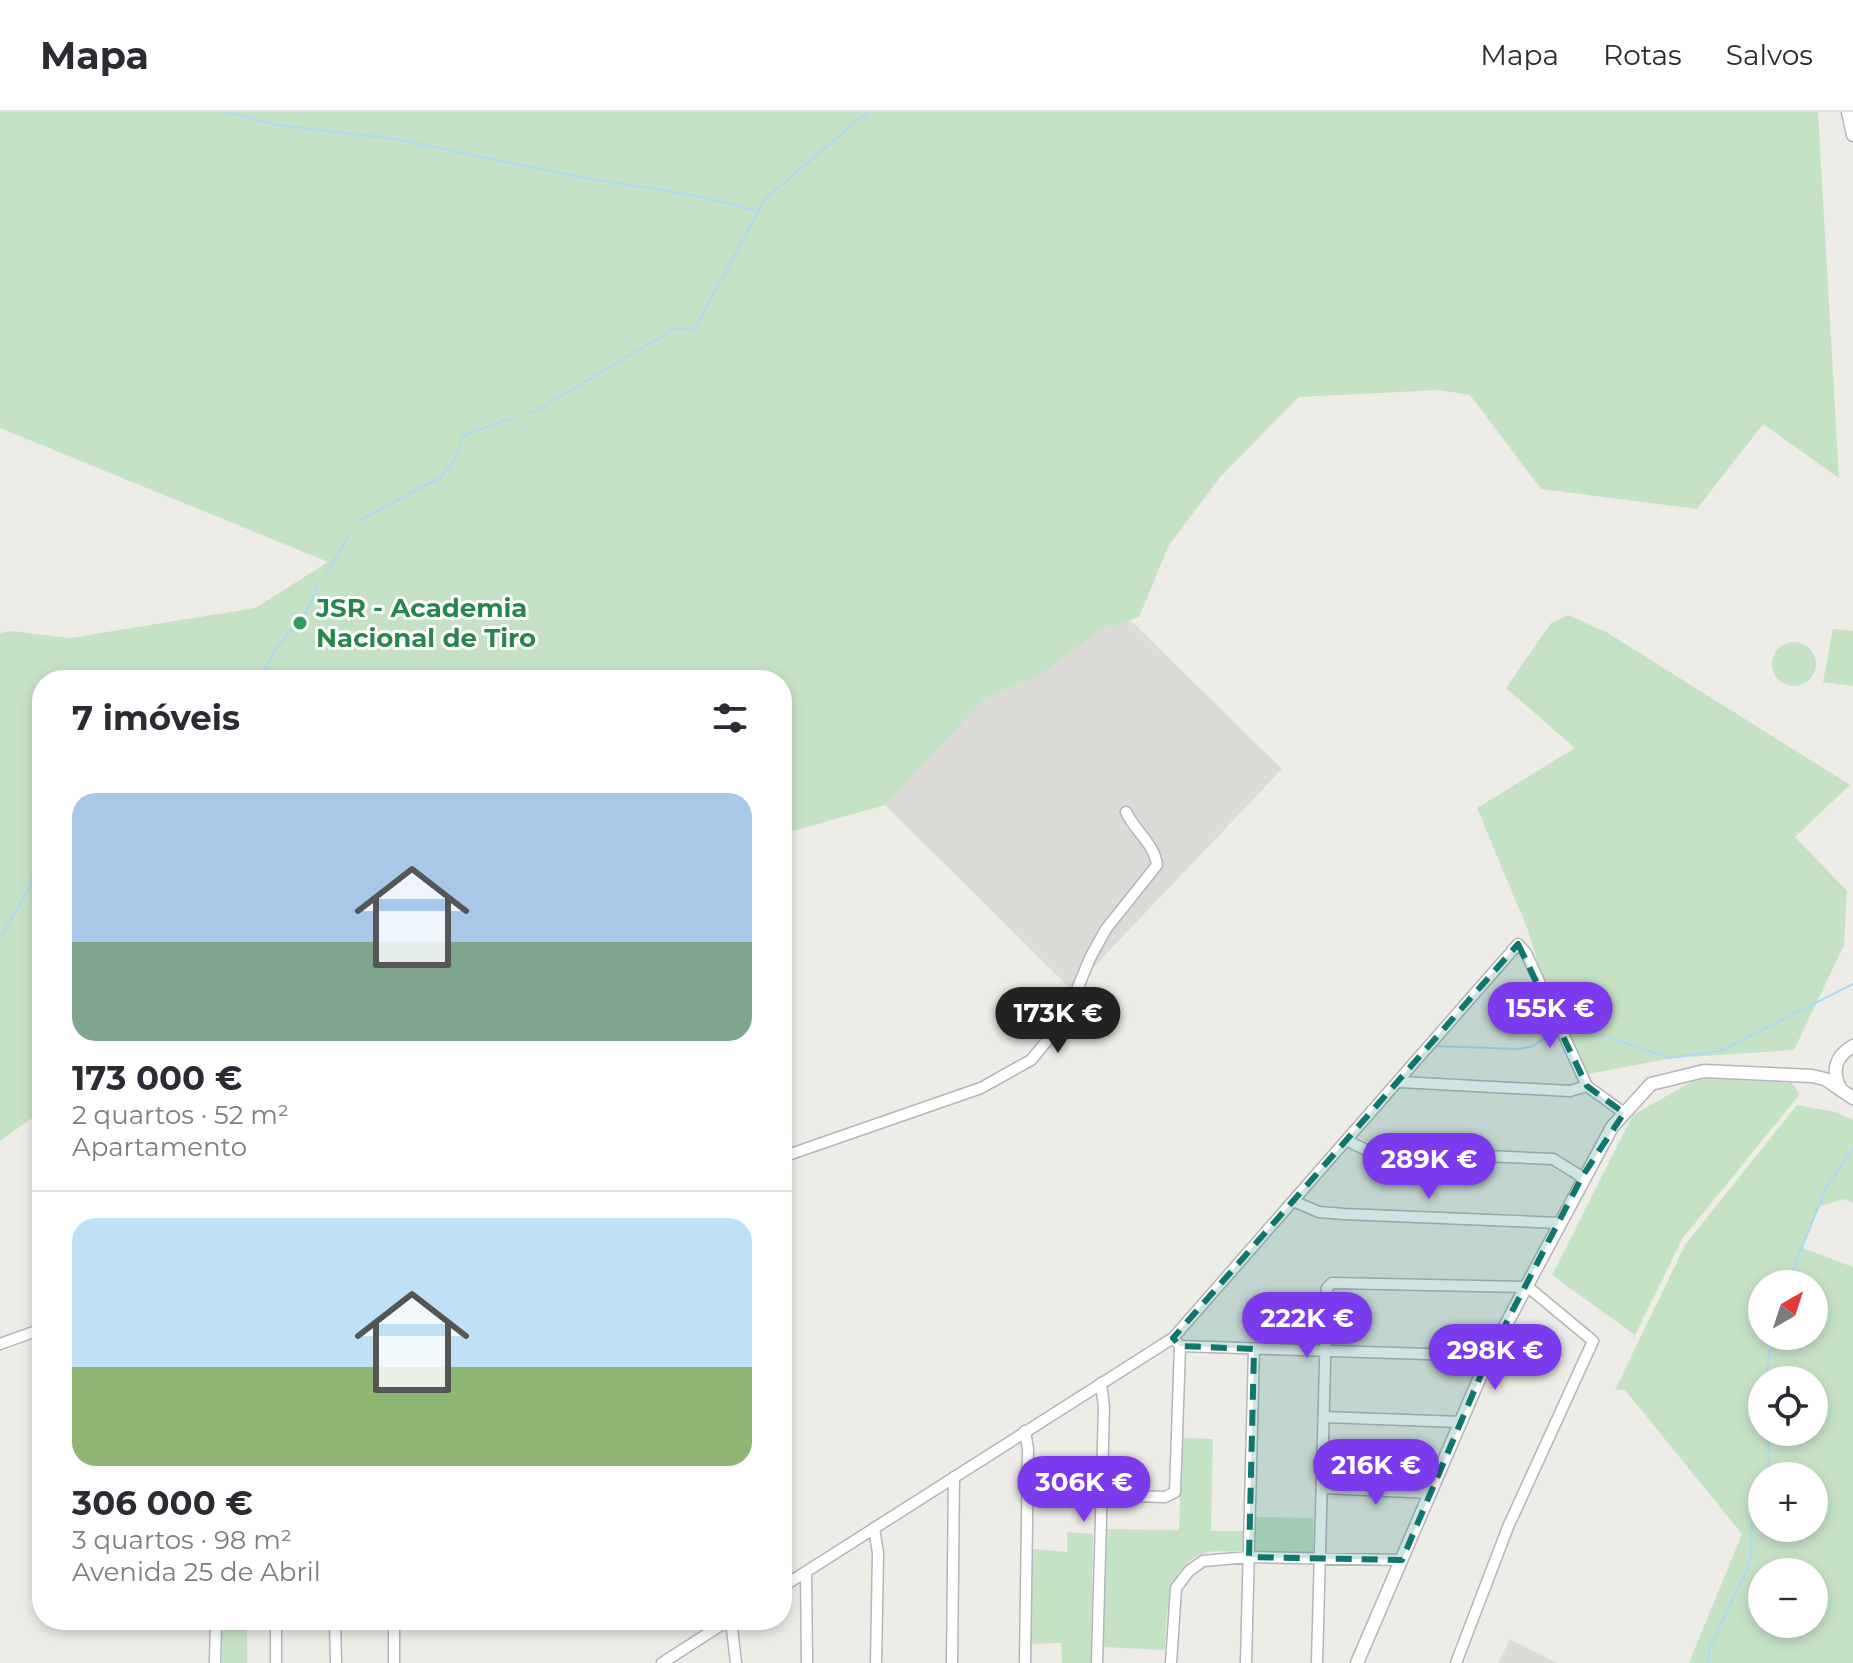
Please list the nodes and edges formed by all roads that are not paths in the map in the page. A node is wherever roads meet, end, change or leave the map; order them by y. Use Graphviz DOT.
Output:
graph roads {
  1 [pos="1848,112"];
  2 [pos="1853,135"];
  3 [pos="1126,812"];
  4 [pos="1853,1046"];
  5 [pos="1837,1060"];
  6 [pos="1789,1073"];
  7 [pos="1400,1082"];
  8 [pos="1587,1086"];
  9 [pos="1841,1090"];
  10 [pos="1853,1098"];
  11 [pos="1624,1113"];
  12 [pos="1348,1141"];
  13 [pos="792,1154"];
  14 [pos="1582,1177"];
  15 [pos="1293,1201"];
  16 [pos="1561,1223"];
  17 [pos="1528,1287"];
  18 [pos="32,1333"];
  19 [pos="1176,1342"];
  20 [pos="0,1344"];
  21 [pos="1254,1349"];
  22 [pos="1324,1351"];
  23 [pos="1489,1356"];
  24 [pos="1101,1383"];
  25 [pos="1324,1417"];
  26 [pos="1460,1422"];
  27 [pos="1025,1431"];
  28 [pos="954,1477"];
  29 [pos="1323,1488"];
  30 [pos="1431,1493"];
  31 [pos="1102,1495"];
  32 [pos="874,1528"];
  33 [pos="1249,1557"];
  34 [pos="1318,1560"];
  35 [pos="1402,1560"];
  36 [pos="806,1572"];
  37 [pos="792,1581"];
  38 [pos="216,1630"];
  39 [pos="276,1630"];
  40 [pos="335,1630"];
  41 [pos="394,1630"];
  42 [pos="714,1630"];
  43 [pos="731,1630"];
  44 [pos="664,1662"];
  45 [pos="215,1663"];
  46 [pos="276,1663"];
  47 [pos="336,1663"];
  48 [pos="394,1663"];
  49 [pos="736,1663"];
  50 [pos="807,1663"];
  51 [pos="876,1663"];
  52 [pos="952,1663"];
  53 [pos="1025,1663"];
  54 [pos="1097,1663"];
  55 [pos="1171,1663"];
  56 [pos="1246,1663"];
  57 [pos="1317,1663"];
  58 [pos="1357,1663"];
  59 [pos="1456,1663"];
  1 -- 2 [label="street"];
  3 -- 13 [label="street"];
  4 -- 5 [label="street"];
  5 -- 6 [label="street"];
  5 -- 9 [label="street"];
  6 -- 9 [label="street"];
  6 -- 11 [label="street"];
  7 -- 8 [label="street"];
  7 -- 8 [label="street"];
  7 -- 12 [label="street"];
  8 -- 11 [label="street"];
  9 -- 10 [label="street"];
  11 -- 14 [label="street"];
  12 -- 14 [label="street"];
  12 -- 15 [label="street"];
  14 -- 16 [label="street"];
  15 -- 16 [label="street"];
  15 -- 19 [label="street"];
  16 -- 17 [label="street"];
  17 -- 22 [label="street"];
  17 -- 23 [label="street"];
  17 -- 59 [label="street"];
  18 -- 20 [label="street"];
  19 -- 21 [label="street"];
  19 -- 24 [label="street"];
  19 -- 31 [label="street"];
  21 -- 22 [label="street"];
  21 -- 33 [label="street"];
  22 -- 23 [label="street"];
  22 -- 25 [label="street"];
  23 -- 26 [label="street"];
  24 -- 27 [label="street"];
  24 -- 31 [label="street"];
  25 -- 26 [label="street"];
  25 -- 29 [label="street"];
  26 -- 30 [label="street"];
  27 -- 28 [label="street"];
  27 -- 53 [label="street"];
  28 -- 32 [label="street"];
  28 -- 52 [label="street"];
  29 -- 30 [label="street"];
  29 -- 34 [label="street"];
  30 -- 35 [label="street"];
  31 -- 54 [label="street"];
  32 -- 36 [label="street"];
  32 -- 51 [label="street"];
  33 -- 34 [label="street"];
  33 -- 55 [label="street"];
  33 -- 56 [label="street"];
  34 -- 35 [label="street"];
  34 -- 57 [label="street"];
  35 -- 58 [label="street"];
  36 -- 37 [label="street"];
  36 -- 50 [label="street"];
  38 -- 45 [label="street"];
  39 -- 46 [label="street"];
  40 -- 47 [label="street"];
  41 -- 48 [label="street"];
  42 -- 44 [label="street"];
  43 -- 49 [label="street"];
}
